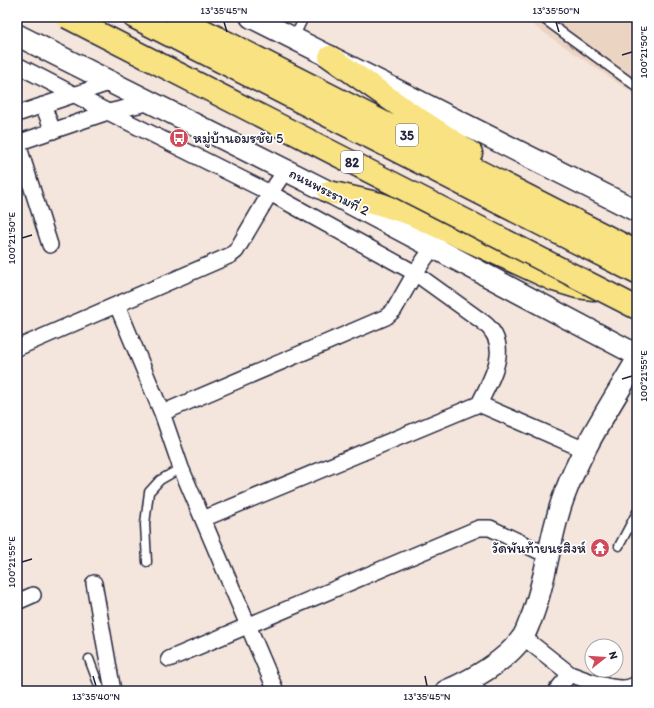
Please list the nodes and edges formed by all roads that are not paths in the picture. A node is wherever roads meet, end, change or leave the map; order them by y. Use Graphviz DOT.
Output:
graph roads {
  1 [pos="67,17"];
  2 [pos="75,17"];
  3 [pos="134,17"];
  4 [pos="177,17"];
  5 [pos="251,17"];
  6 [pos="304,17"];
  7 [pos="541,17"];
  8 [pos="17,35"];
  9 [pos="293,39"];
  10 [pos="330,57"];
  11 [pos="17,65"];
  12 [pos="112,82"];
  13 [pos="637,87"];
  14 [pos="75,95"];
  15 [pos="152,102"];
  16 [pos="44,105"];
  17 [pos="108,112"];
  18 [pos="17,114"];
  19 [pos="53,131"];
  20 [pos="17,142"];
  21 [pos="286,170"];
  22 [pos="329,192"];
  23 [pos="270,193"];
  24 [pos="637,211"];
  25 [pos="617,242"];
  26 [pos="50,245"];
  27 [pos="433,247"];
  28 [pos="637,252"];
  29 [pos="415,273"];
  30 [pos="637,273"];
  31 [pos="608,286"];
  32 [pos="637,301"];
  33 [pos="117,305"];
  34 [pos="637,308"];
  35 [pos="17,348"];
  36 [pos="637,355"];
  37 [pos="637,360"];
  38 [pos="479,404"];
  39 [pos="162,413"];
  40 [pos="585,450"];
  41 [pos="181,468"];
  42 [pos="637,512"];
  43 [pos="203,519"];
  44 [pos="619,546"];
  45 [pos="547,555"];
  46 [pos="147,562"];
  47 [pos="94,583"];
  48 [pos="33,595"];
  49 [pos="17,602"];
  50 [pos="248,626"];
  51 [pos="523,637"];
  52 [pos="89,659"];
  53 [pos="169,659"];
  54 [pos="570,674"];
  55 [pos="637,683"];
  56 [pos="472,686"];
  57 [pos="101,691"];
  58 [pos="113,691"];
  59 [pos="276,691"];
  60 [pos="446,691"];
  61 [pos="556,691"];
  1 -- 34 [label="highway, 82, bridge"];
  2 -- 31 [label="highway"];
  3 -- 30 [label="highway, 82"];
  4 -- 25 [label="highway, 35"];
  5 -- 9 [label="main road, 35"];
  6 -- 9 [label="lane"];
  7 -- 13 [label="lane"];
  8 -- 12 [label="main road, ถนนพระรามที่ 2"];
  9 -- 10 [label="main road, 35"];
  10 -- 24 [label="main road, 35"];
  10 -- 25 [label="highway"];
  11 -- 14 [label="street"];
  12 -- 14 [label="street"];
  12 -- 15 [label="main road, ถนนพระรามที่ 2"];
  14 -- 16 [label="street"];
  14 -- 17 [label="street"];
  15 -- 17 [label="street"];
  15 -- 21 [label="main road, ถนนพระรามที่ 2"];
  16 -- 18 [label="street"];
  16 -- 19 [label="street"];
  17 -- 19 [label="street"];
  17 -- 23 [label="street"];
  19 -- 20 [label="street"];
  20 -- 26 [label="street"];
  21 -- 22 [label="main road, ถนนพระรามที่ 2"];
  21 -- 23 [label="street"];
  22 -- 27 [label="main road, ถนนพระรามที่ 2"];
  22 -- 31 [label="highway"];
  23 -- 29 [label="street"];
  23 -- 33 [label="street"];
  25 -- 28 [label="highway, 35"];
  27 -- 29 [label="street"];
  27 -- 36 [label="main road, ถนนพระรามที่ 2"];
  29 -- 38 [label="street"];
  29 -- 39 [label="street"];
  31 -- 32 [label="highway"];
  33 -- 35 [label="street"];
  33 -- 39 [label="street"];
  37 -- 40 [label="main road"];
  38 -- 40 [label="street"];
  38 -- 43 [label="street"];
  39 -- 41 [label="street"];
  40 -- 45 [label="main road"];
  41 -- 43 [label="street"];
  41 -- 46 [label="lane"];
  42 -- 44 [label="lane"];
  43 -- 50 [label="street"];
  45 -- 50 [label="street"];
  45 -- 51 [label="main road"];
  47 -- 58 [label="street"];
  48 -- 49 [label="street"];
  50 -- 53 [label="street"];
  50 -- 59 [label="street"];
  51 -- 54 [label="street"];
  51 -- 56 [label="main road"];
  52 -- 57 [label="lane"];
  54 -- 55 [label="street"];
  54 -- 61 [label="street"];
  56 -- 60 [label="main road"];
}
